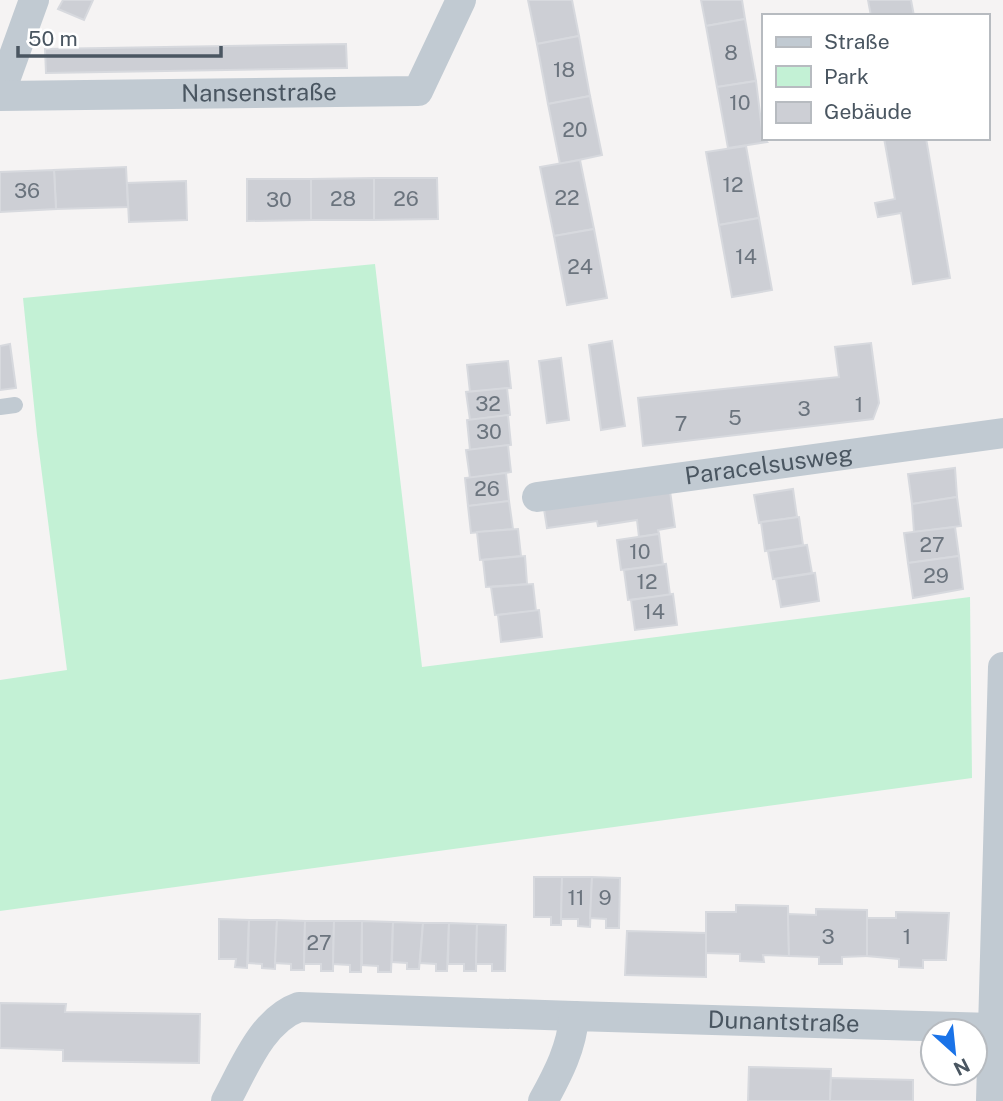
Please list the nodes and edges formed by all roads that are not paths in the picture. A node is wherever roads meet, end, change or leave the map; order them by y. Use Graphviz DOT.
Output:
graph roads {
  1 [pos="34,0"];
  2 [pos="461,0"];
  3 [pos="0,95"];
  4 [pos="1003,433"];
  5 [pos="537,497"];
  6 [pos="1003,667"];
  7 [pos="1001,787"];
  8 [pos="574,1016"];
  9 [pos="993,1028"];
  10 [pos="226,1101"];
  11 [pos="543,1101"];
  12 [pos="991,1101"];
  1 -- 3 [label="street, Nansenstraße"];
  2 -- 3 [label="street, Nansenstraße"];
  4 -- 5 [label="street, Paracelsusweg"];
  6 -- 7 [label="street"];
  7 -- 9 [label="street"];
  8 -- 9 [label="street, Dunantstraße"];
  8 -- 10 [label="street, Dunantstraße"];
  8 -- 11 [label="street"];
  9 -- 12 [label="street"];
}
